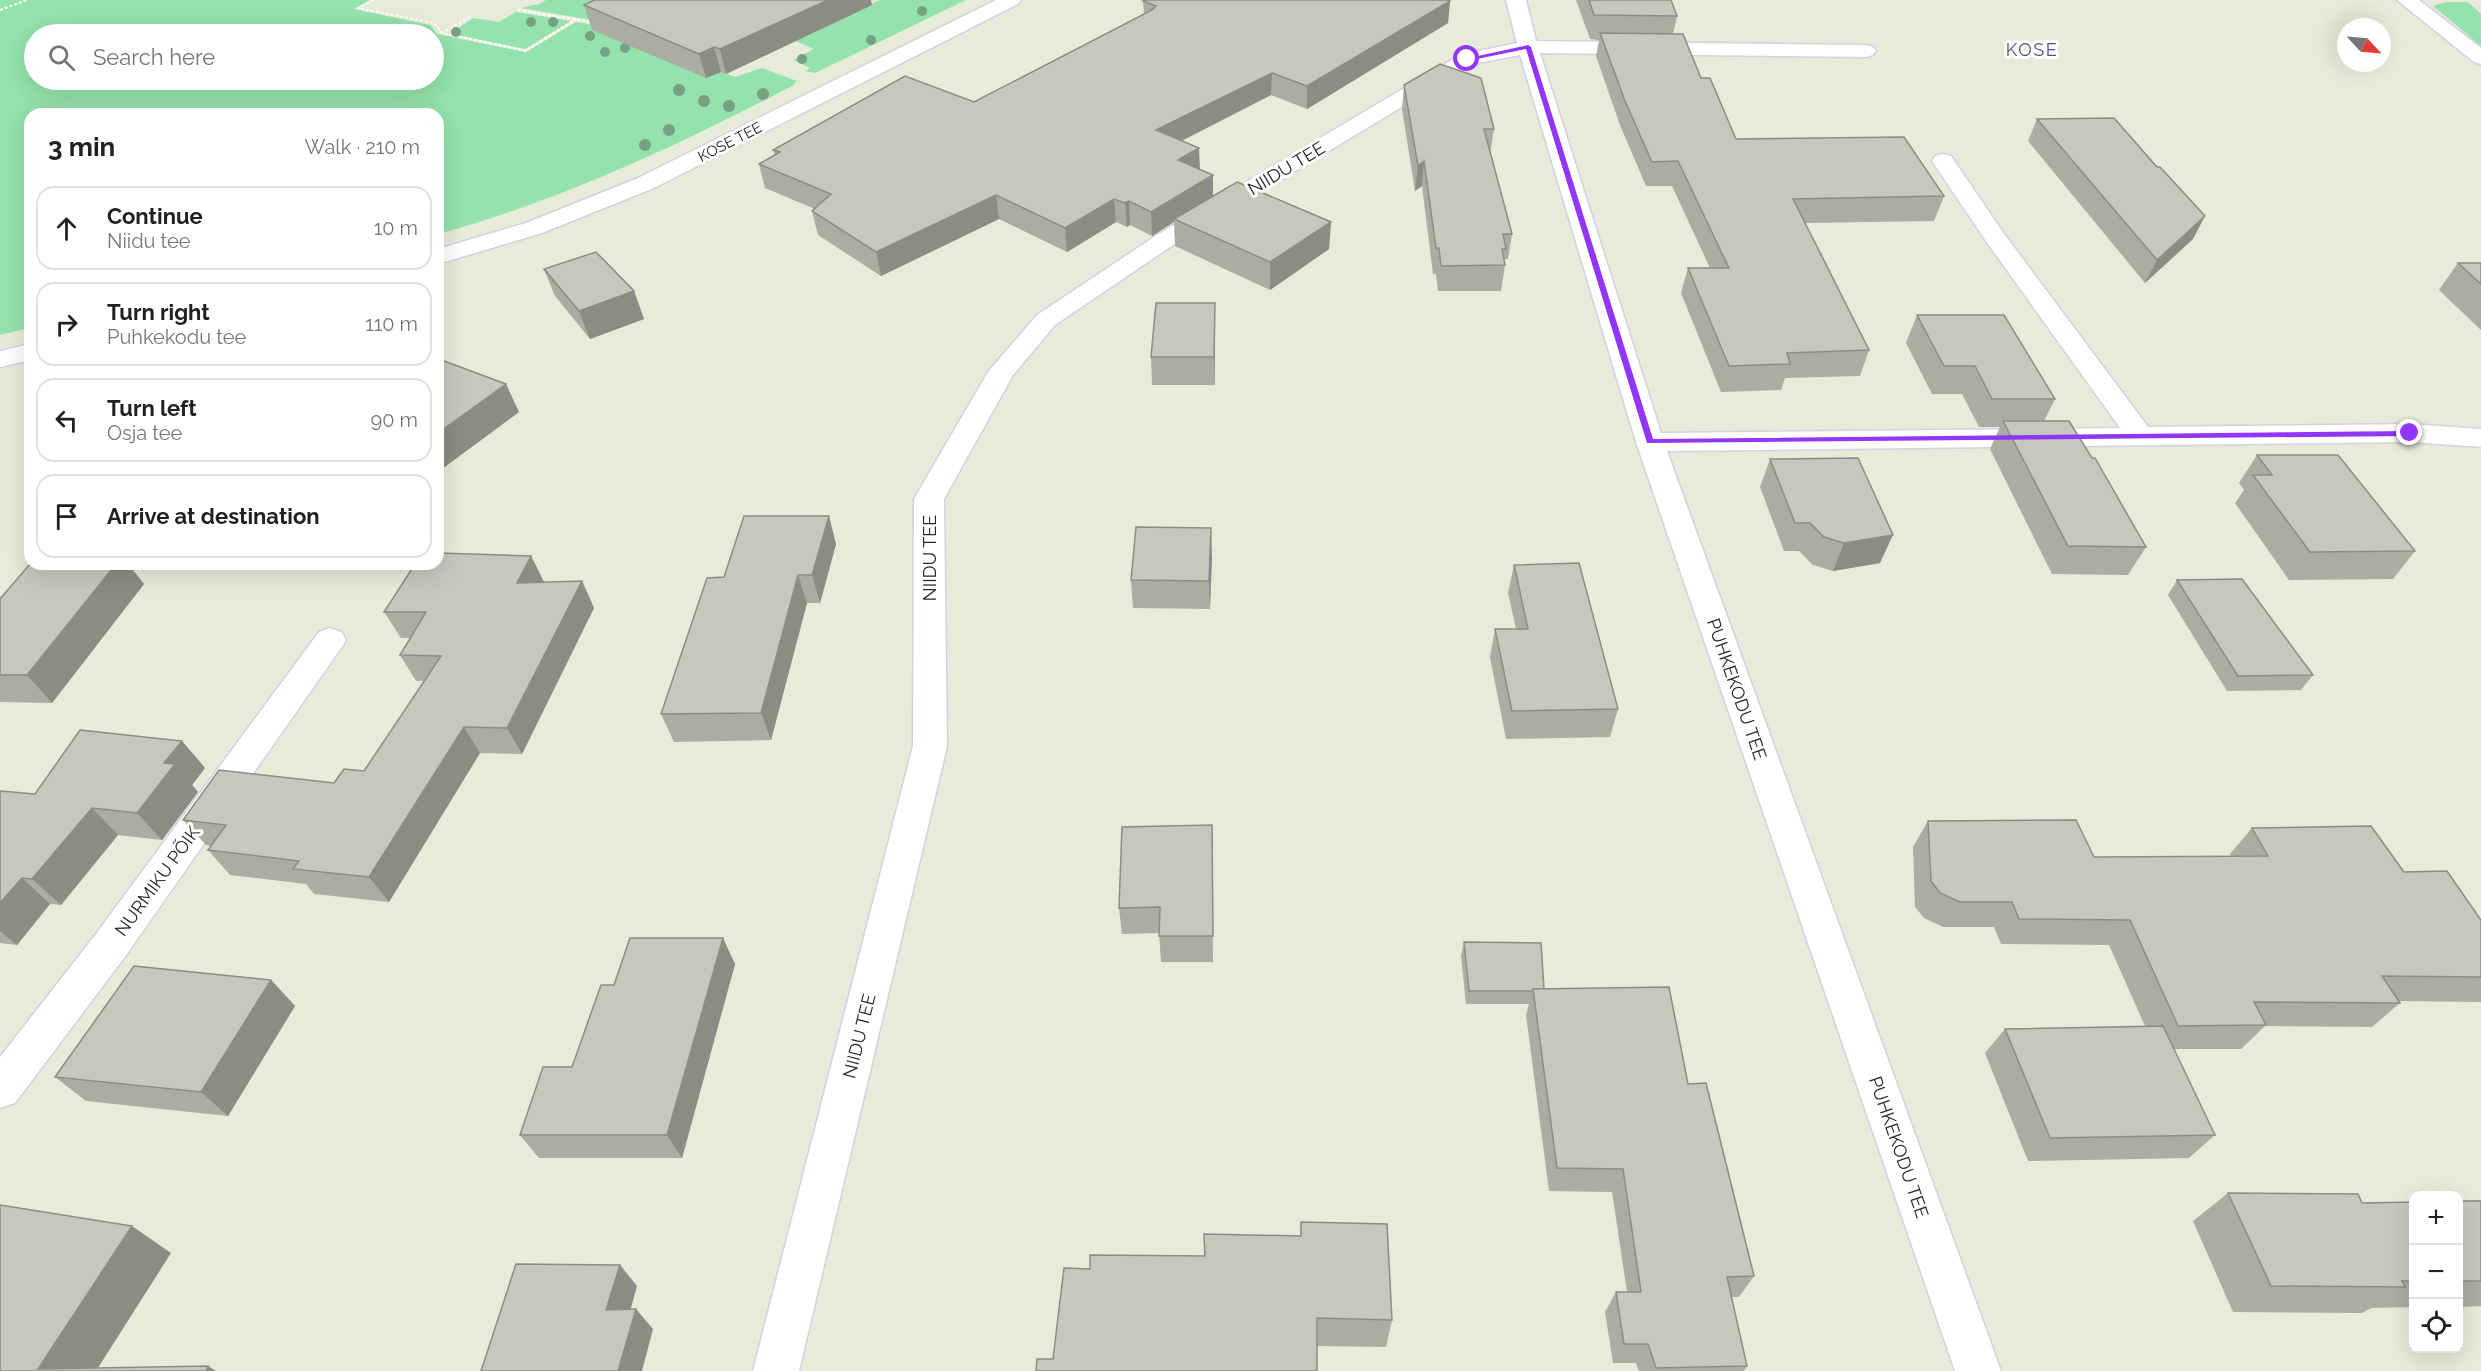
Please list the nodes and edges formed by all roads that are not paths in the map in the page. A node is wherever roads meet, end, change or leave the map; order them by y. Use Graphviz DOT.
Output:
graph roads {
  1 [pos="1011,0"];
  2 [pos="1516,0"];
  3 [pos="2407,0"];
  4 [pos="1528,47"];
  5 [pos="1866,51"];
  6 [pos="2481,58"];
  7 [pos="1943,161"];
  8 [pos="444,255"];
  9 [pos="24,353"];
  10 [pos="0,359"];
  11 [pos="2141,437"];
  12 [pos="2481,438"];
  13 [pos="1650,442"];
  14 [pos="330,640"];
  15 [pos="0,1089"];
  16 [pos="776,1371"];
  17 [pos="1978,1371"];
  1 -- 8 [label="street, KOSE TEE"];
  2 -- 4 [label="street, PUHKEKODU TEE"];
  3 -- 6 [label="street"];
  4 -- 5 [label="street, NIIDU TEE"];
  4 -- 13 [label="street, PUHKEKODU TEE"];
  4 -- 16 [label="street, NIIDU TEE"];
  7 -- 11 [label="street"];
  9 -- 10 [label="street"];
  11 -- 12 [label="street"];
  11 -- 13 [label="street"];
  13 -- 17 [label="street, PUHKEKODU TEE"];
  14 -- 15 [label="street, NURMIKU PÕIK"];
}
